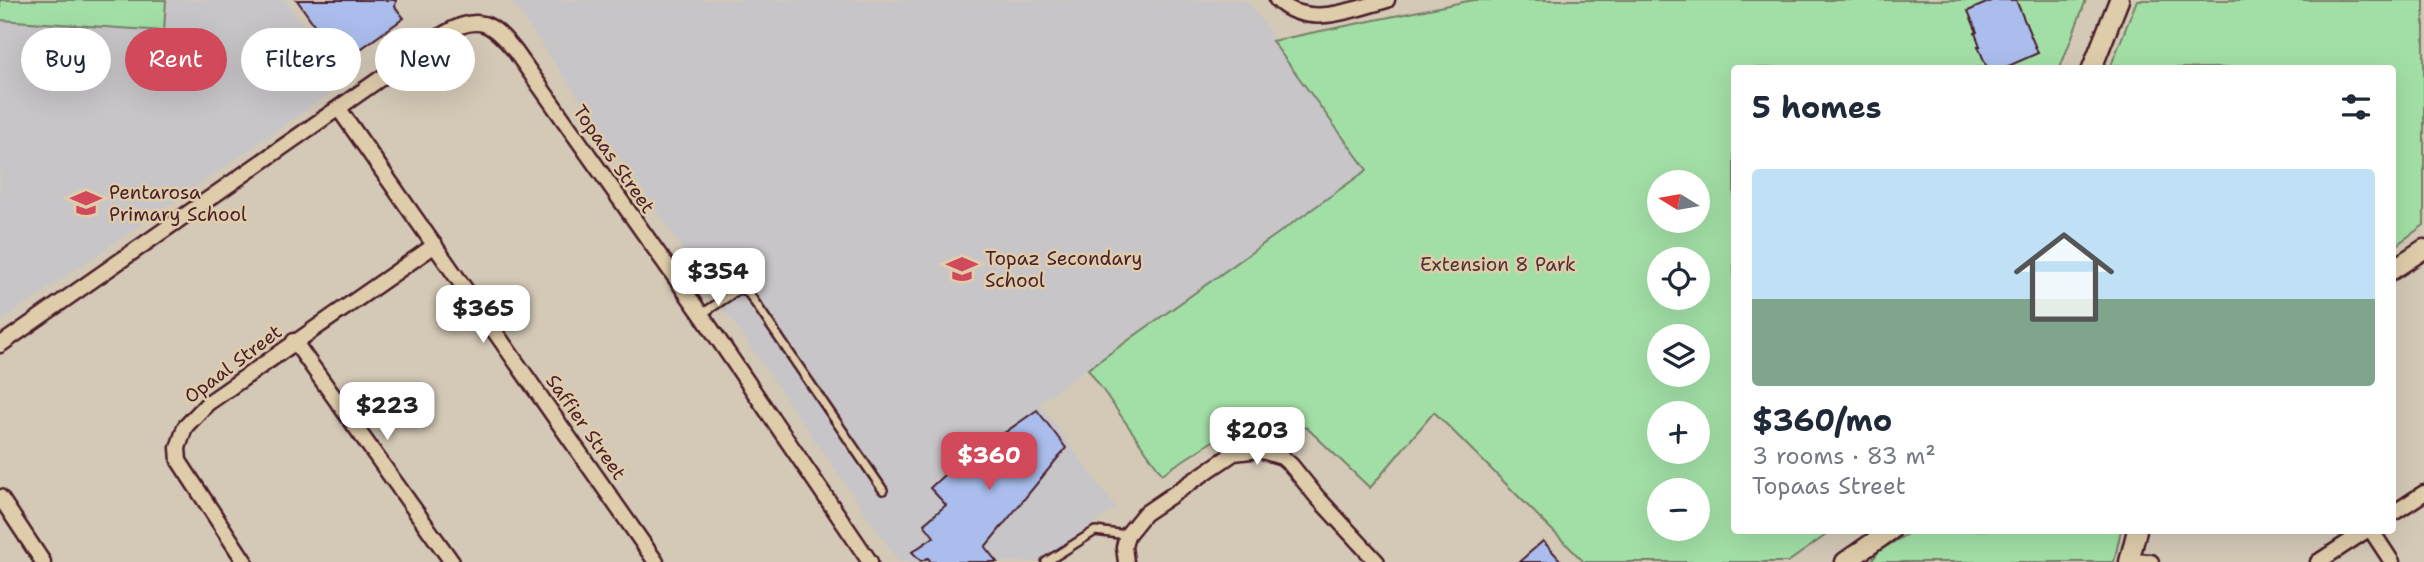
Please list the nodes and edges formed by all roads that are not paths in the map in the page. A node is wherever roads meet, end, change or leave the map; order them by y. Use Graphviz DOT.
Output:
graph roads {
  1 [pos="1277,0"];
  2 [pos="1387,0"];
  3 [pos="2119,0"];
  4 [pos="2093,65"];
  5 [pos="339,109"];
  6 [pos="435,244"];
  7 [pos="2424,249"];
  8 [pos="2396,267"];
  9 [pos="701,314"];
  10 [pos="294,341"];
  11 [pos="0,345"];
  12 [pos="883,490"];
  13 [pos="2424,493"];
  14 [pos="0,497"];
  15 [pos="2396,511"];
  16 [pos="1886,534"];
  17 [pos="2136,534"];
  18 [pos="2363,534"];
  19 [pos="2372,534"];
  20 [pos="1127,535"];
  21 [pos="2129,561"];
  22 [pos="43,562"];
  23 [pos="245,562"];
  24 [pos="452,562"];
  25 [pos="656,562"];
  26 [pos="870,562"];
  27 [pos="1046,562"];
  28 [pos="1126,562"];
  29 [pos="1377,562"];
  30 [pos="1847,562"];
  31 [pos="2151,562"];
  32 [pos="2318,562"];
  33 [pos="2392,562"];
  1 -- 2 [label="street"];
  3 -- 4 [label="street"];
  5 -- 6 [label="street, Saffier Street"];
  5 -- 9 [label="street, Topaas Street"];
  5 -- 11 [label="street"];
  6 -- 10 [label="street, Opaal Street"];
  6 -- 25 [label="street, Saffier Street"];
  7 -- 8 [label="street"];
  9 -- 12 [label="lane"];
  9 -- 26 [label="street, Topaas Street"];
  10 -- 23 [label="street, Opaal Street"];
  10 -- 24 [label="street"];
  13 -- 15 [label="street"];
  14 -- 22 [label="street"];
  16 -- 30 [label="street"];
  17 -- 21 [label="street"];
  18 -- 32 [label="street"];
  19 -- 33 [label="street"];
  20 -- 27 [label="lane"];
  20 -- 28 [label="street"];
  20 -- 29 [label="street"];
  21 -- 31 [label="street"];
}
